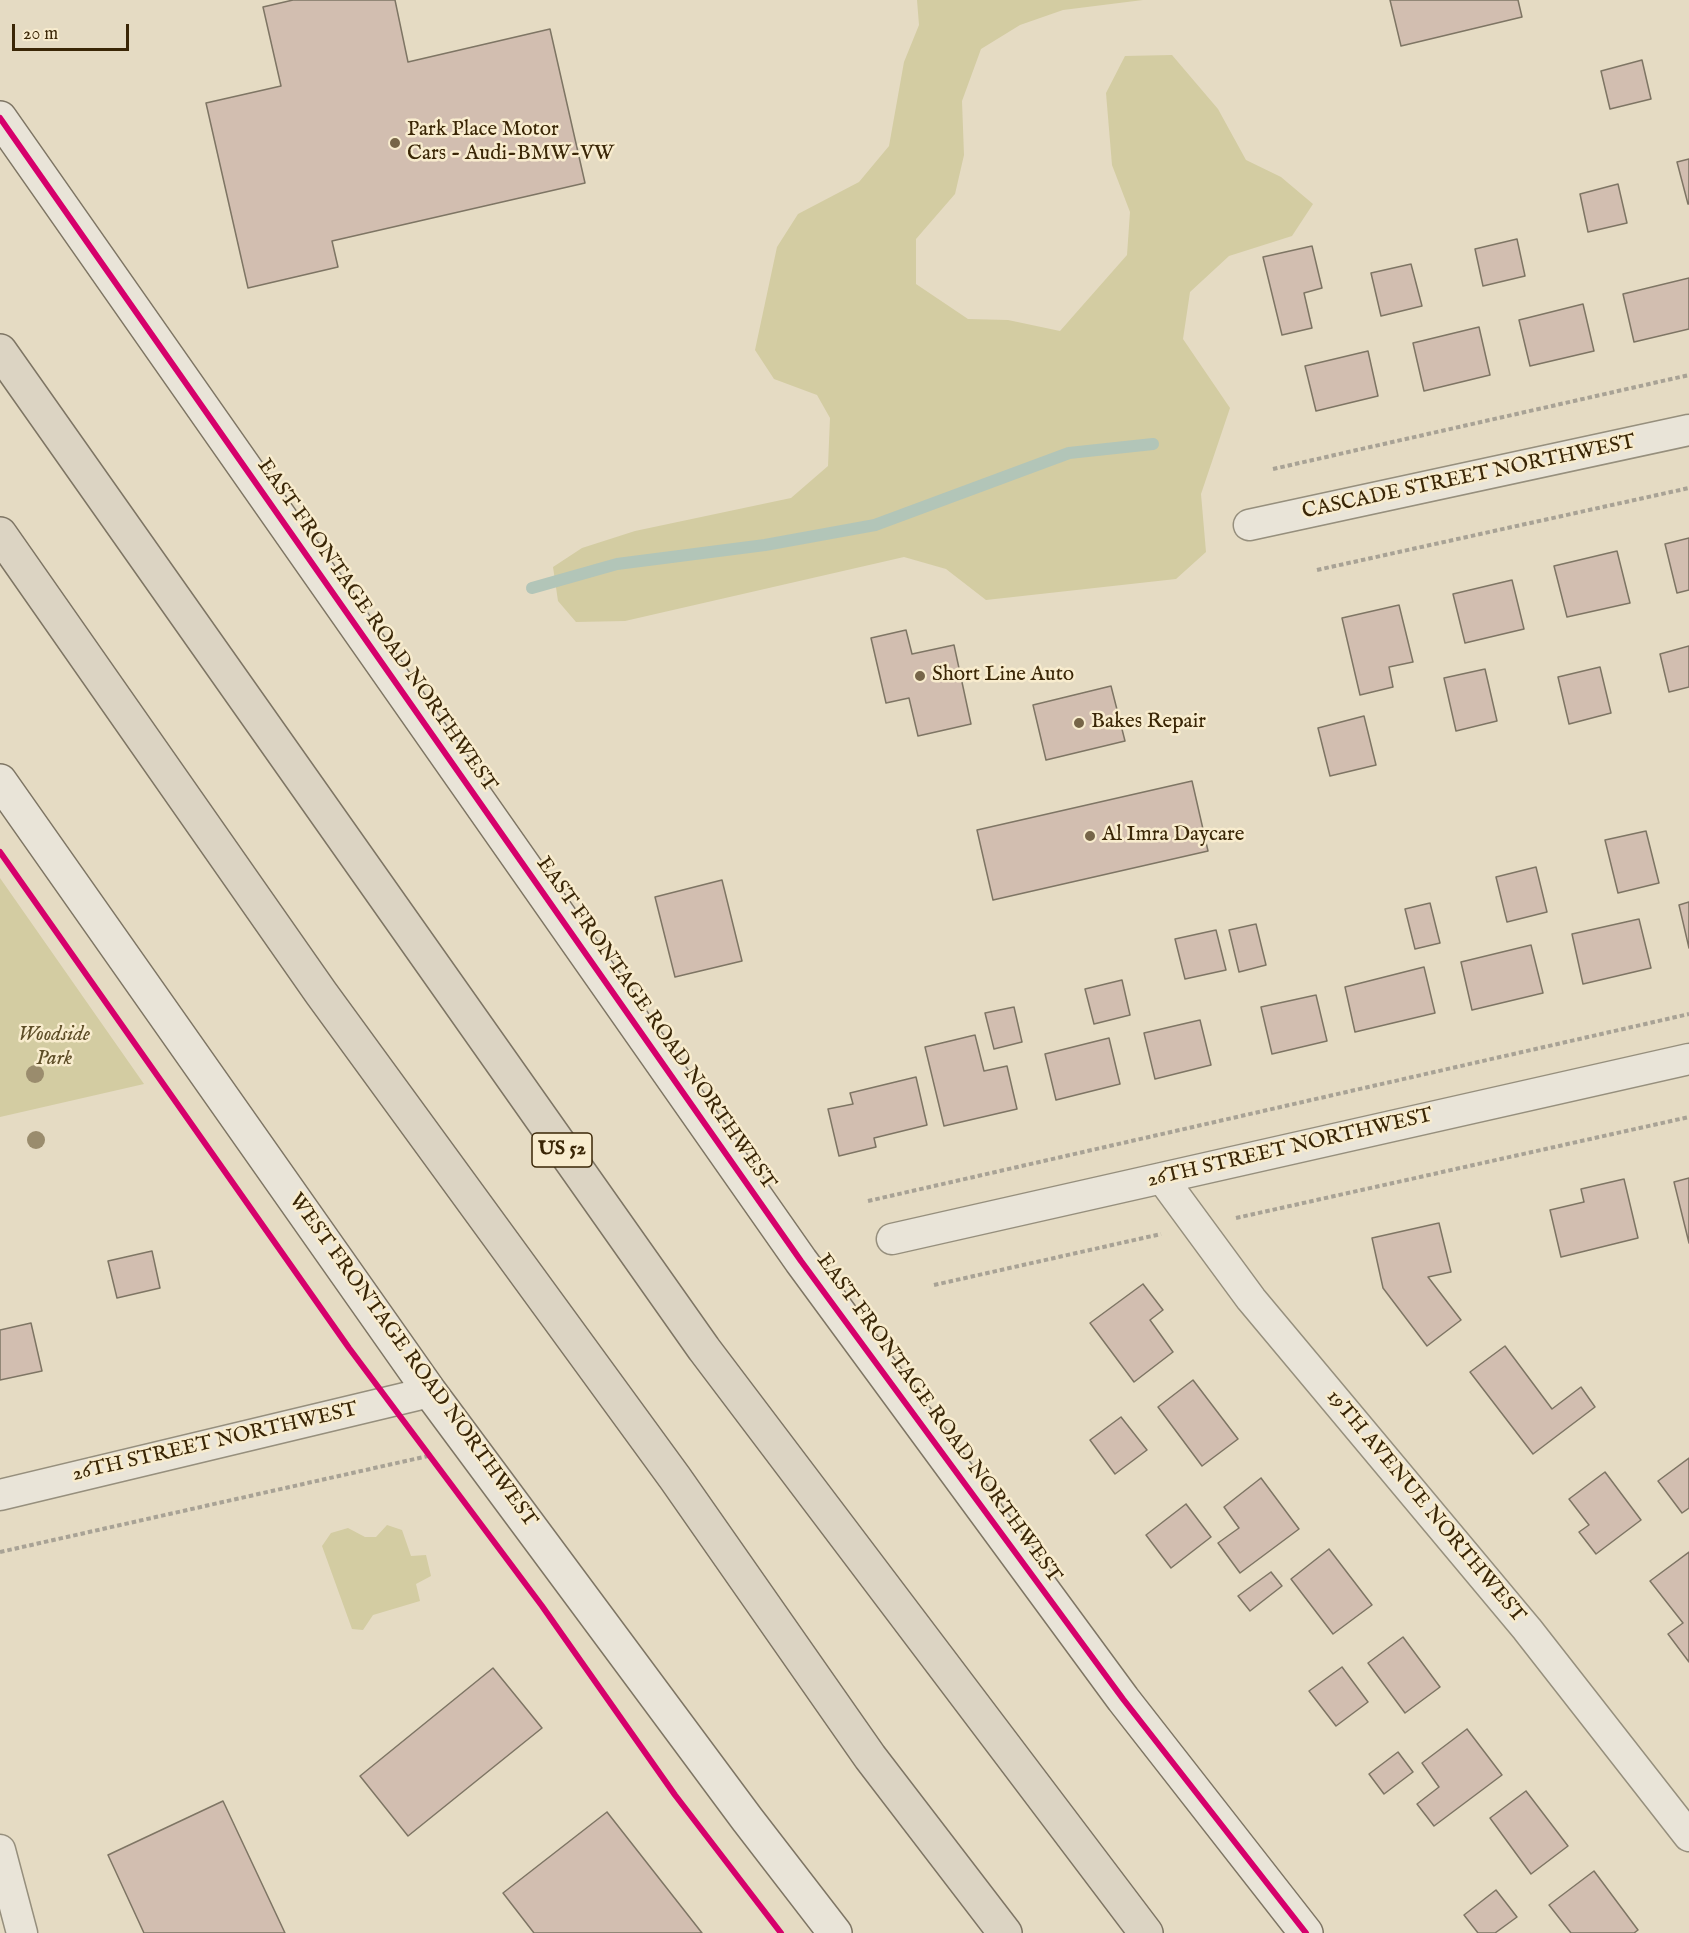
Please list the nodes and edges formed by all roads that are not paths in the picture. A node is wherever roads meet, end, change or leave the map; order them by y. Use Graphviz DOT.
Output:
graph roads {
  1 [pos="0,118"];
  2 [pos="0,351"];
  3 [pos="1689,430"];
  4 [pos="1249,525"];
  5 [pos="0,534"];
  6 [pos="0,781"];
  7 [pos="1689,1059"];
  8 [pos="1162,1178"];
  9 [pos="892,1239"];
  10 [pos="430,1392"];
  11 [pos="0,1495"];
  12 [pos="1689,1836"];
  13 [pos="0,1850"];
  14 [pos="22,1933"];
  15 [pos="835,1933"];
  16 [pos="1005,1933"];
  17 [pos="1146,1933"];
  18 [pos="1306,1933"];
  1 -- 18 [label="street, EAST FRONTAGE ROAD NORTHWEST"];
  2 -- 17 [label="highway, US 52"];
  3 -- 4 [label="street, CASCADE STREET NORTHWEST"];
  5 -- 16 [label="highway"];
  6 -- 10 [label="street, WEST FRONTAGE ROAD NORTHWEST"];
  7 -- 8 [label="street, 26TH STREET NORTHWEST"];
  8 -- 9 [label="street, 26TH STREET NORTHWEST"];
  8 -- 12 [label="street, 19TH AVENUE NORTHWEST"];
  10 -- 11 [label="street, 26TH STREET NORTHWEST"];
  10 -- 15 [label="street, WEST FRONTAGE ROAD NORTHWEST"];
  13 -- 14 [label="street"];
}
